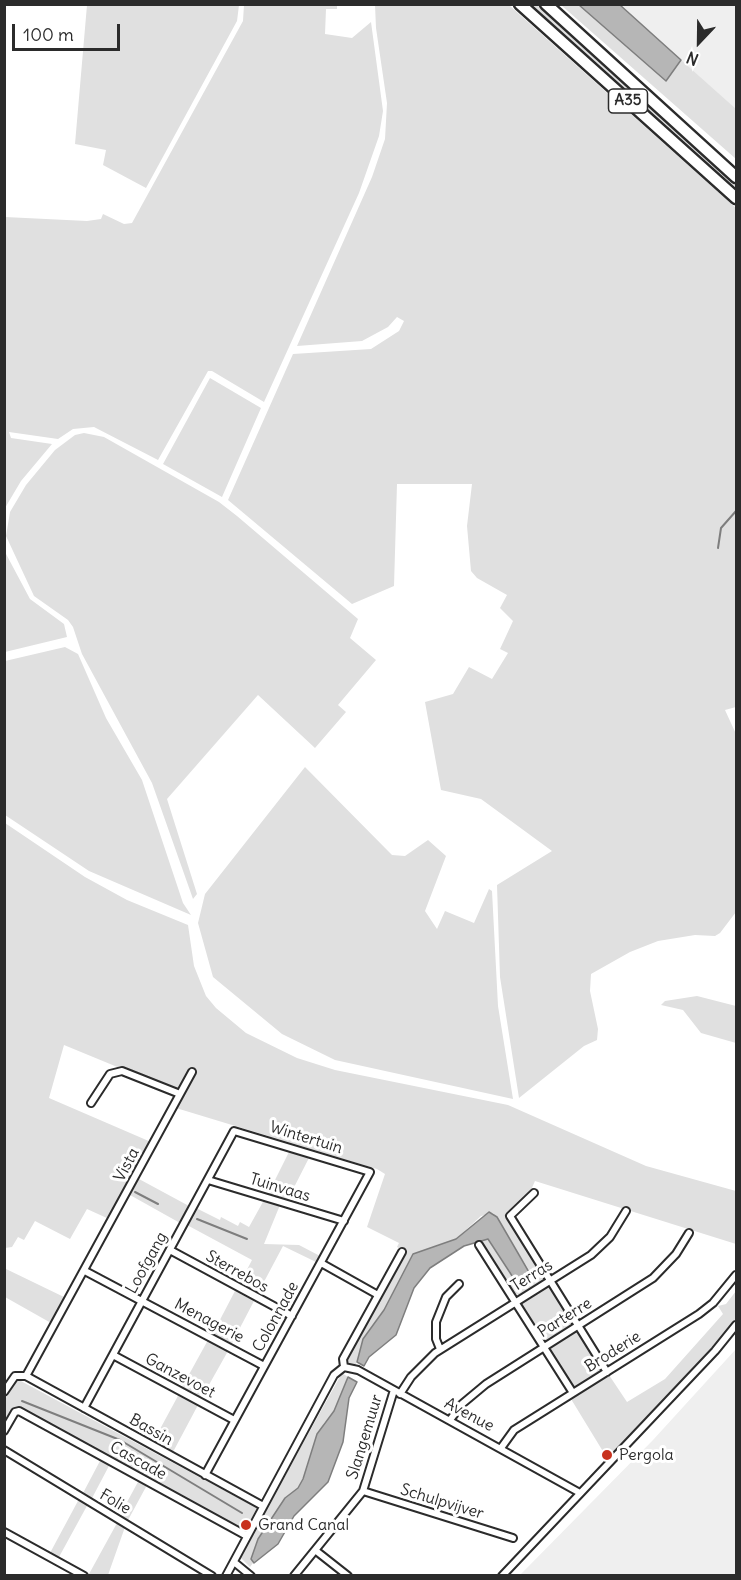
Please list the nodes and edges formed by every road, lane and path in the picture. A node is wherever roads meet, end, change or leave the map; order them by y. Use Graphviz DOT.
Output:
graph roads {
  1 [pos="520,4"];
  2 [pos="546,4"];
  3 [pos="736,177"];
  4 [pos="736,198"];
  5 [pos="192,1072"];
  6 [pos="180,1094"];
  7 [pos="91,1103"];
  8 [pos="234,1131"];
  9 [pos="370,1172"];
  10 [pos="208,1180"];
  11 [pos="534,1193"];
  12 [pos="626,1211"];
  13 [pos="344,1221"];
  14 [pos="689,1233"];
  15 [pos="479,1245"];
  16 [pos="170,1250"];
  17 [pos="402,1252"];
  18 [pos="321,1263"];
  19 [pos="85,1270"];
  20 [pos="736,1275"];
  21 [pos="550,1281"];
  22 [pos="459,1284"];
  23 [pos="378,1295"];
  24 [pos="141,1301"];
  25 [pos="515,1302"];
  26 [pos="291,1317"];
  27 [pos="736,1325"];
  28 [pos="579,1327"];
  29 [pos="544,1348"];
  30 [pos="440,1349"];
  31 [pos="113,1355"];
  32 [pos="264,1366"];
  33 [pos="344,1367"];
  34 [pos="607,1372"];
  35 [pos="26,1376"];
  36 [pos="4,1392"];
  37 [pos="397,1392"];
  38 [pos="573,1393"];
  39 [pos="84,1408"];
  40 [pos="234,1420"];
  41 [pos="450,1420"];
  42 [pos="4,1431"];
  43 [pos="501,1448"];
  44 [pos="4,1450"];
  45 [pos="205,1475"];
  46 [pos="363,1491"];
  47 [pos="579,1493"];
  48 [pos="263,1506"];
  49 [pos="4,1532"];
  50 [pos="247,1536"];
  51 [pos="513,1538"];
  52 [pos="315,1550"];
  53 [pos="234,1562"];
  54 [pos="505,1574"];
  55 [pos="84,1575"];
  56 [pos="212,1575"];
  57 [pos="226,1575"];
  58 [pos="251,1575"];
  59 [pos="294,1575"];
  60 [pos="348,1575"];
  1 -- 4 [label="highway, A35"];
  2 -- 3 [label="highway, A35"];
  5 -- 6 [label="street, Vista"];
  6 -- 7 [label="street"];
  6 -- 19 [label="street, Vista"];
  8 -- 9 [label="street, Wintertuin"];
  8 -- 10 [label="street, Loofgang"];
  9 -- 13 [label="street, Colonnade"];
  10 -- 13 [label="street, Tuinvaas"];
  10 -- 16 [label="street, Loofgang"];
  11 -- 21 [label="street"];
  12 -- 21 [label="street, Terras"];
  13 -- 18 [label="street, Colonnade"];
  14 -- 28 [label="street, Parterre"];
  15 -- 25 [label="street"];
  16 -- 24 [label="street, Loofgang"];
  16 -- 26 [label="street, Sterrebos"];
  17 -- 23 [label="street"];
  18 -- 23 [label="street"];
  18 -- 26 [label="street, Colonnade"];
  19 -- 24 [label="street"];
  19 -- 35 [label="street, Vista"];
  20 -- 34 [label="street, Broderie"];
  21 -- 25 [label="street, Terras"];
  21 -- 28 [label="street"];
  22 -- 30 [label="street"];
  23 -- 33 [label="street"];
  24 -- 31 [label="street, Loofgang"];
  24 -- 32 [label="street, Menagerie"];
  25 -- 29 [label="street"];
  25 -- 30 [label="street, Terras"];
  26 -- 32 [label="street, Colonnade"];
  27 -- 47 [label="street"];
  28 -- 29 [label="street, Parterre"];
  28 -- 34 [label="street"];
  29 -- 38 [label="street"];
  29 -- 41 [label="street, Parterre"];
  30 -- 37 [label="street, Terras"];
  31 -- 39 [label="street, Loofgang"];
  31 -- 40 [label="street, Ganzevoet"];
  32 -- 40 [label="street, Colonnade"];
  33 -- 37 [label="street, Avenue"];
  33 -- 48 [label="street"];
  34 -- 38 [label="street, Broderie"];
  35 -- 36 [label="street"];
  35 -- 39 [label="street, Bassin"];
  37 -- 41 [label="street, Avenue"];
  37 -- 46 [label="street, Slangemuur"];
  38 -- 43 [label="street, Broderie"];
  39 -- 45 [label="street, Bassin"];
  40 -- 45 [label="street, Colonnade"];
  41 -- 43 [label="street, Avenue"];
  42 -- 50 [label="street, Cascade"];
  43 -- 47 [label="street, Avenue"];
  44 -- 56 [label="street, Folie"];
  45 -- 48 [label="street, Bassin"];
  46 -- 51 [label="street, Schulpvijver"];
  46 -- 52 [label="street, Slangemuur"];
  47 -- 54 [label="street"];
  48 -- 50 [label="street"];
  49 -- 55 [label="street"];
  50 -- 53 [label="street"];
  52 -- 59 [label="street, Slangemuur"];
  52 -- 60 [label="street"];
  53 -- 57 [label="street"];
  53 -- 58 [label="street"];
}
